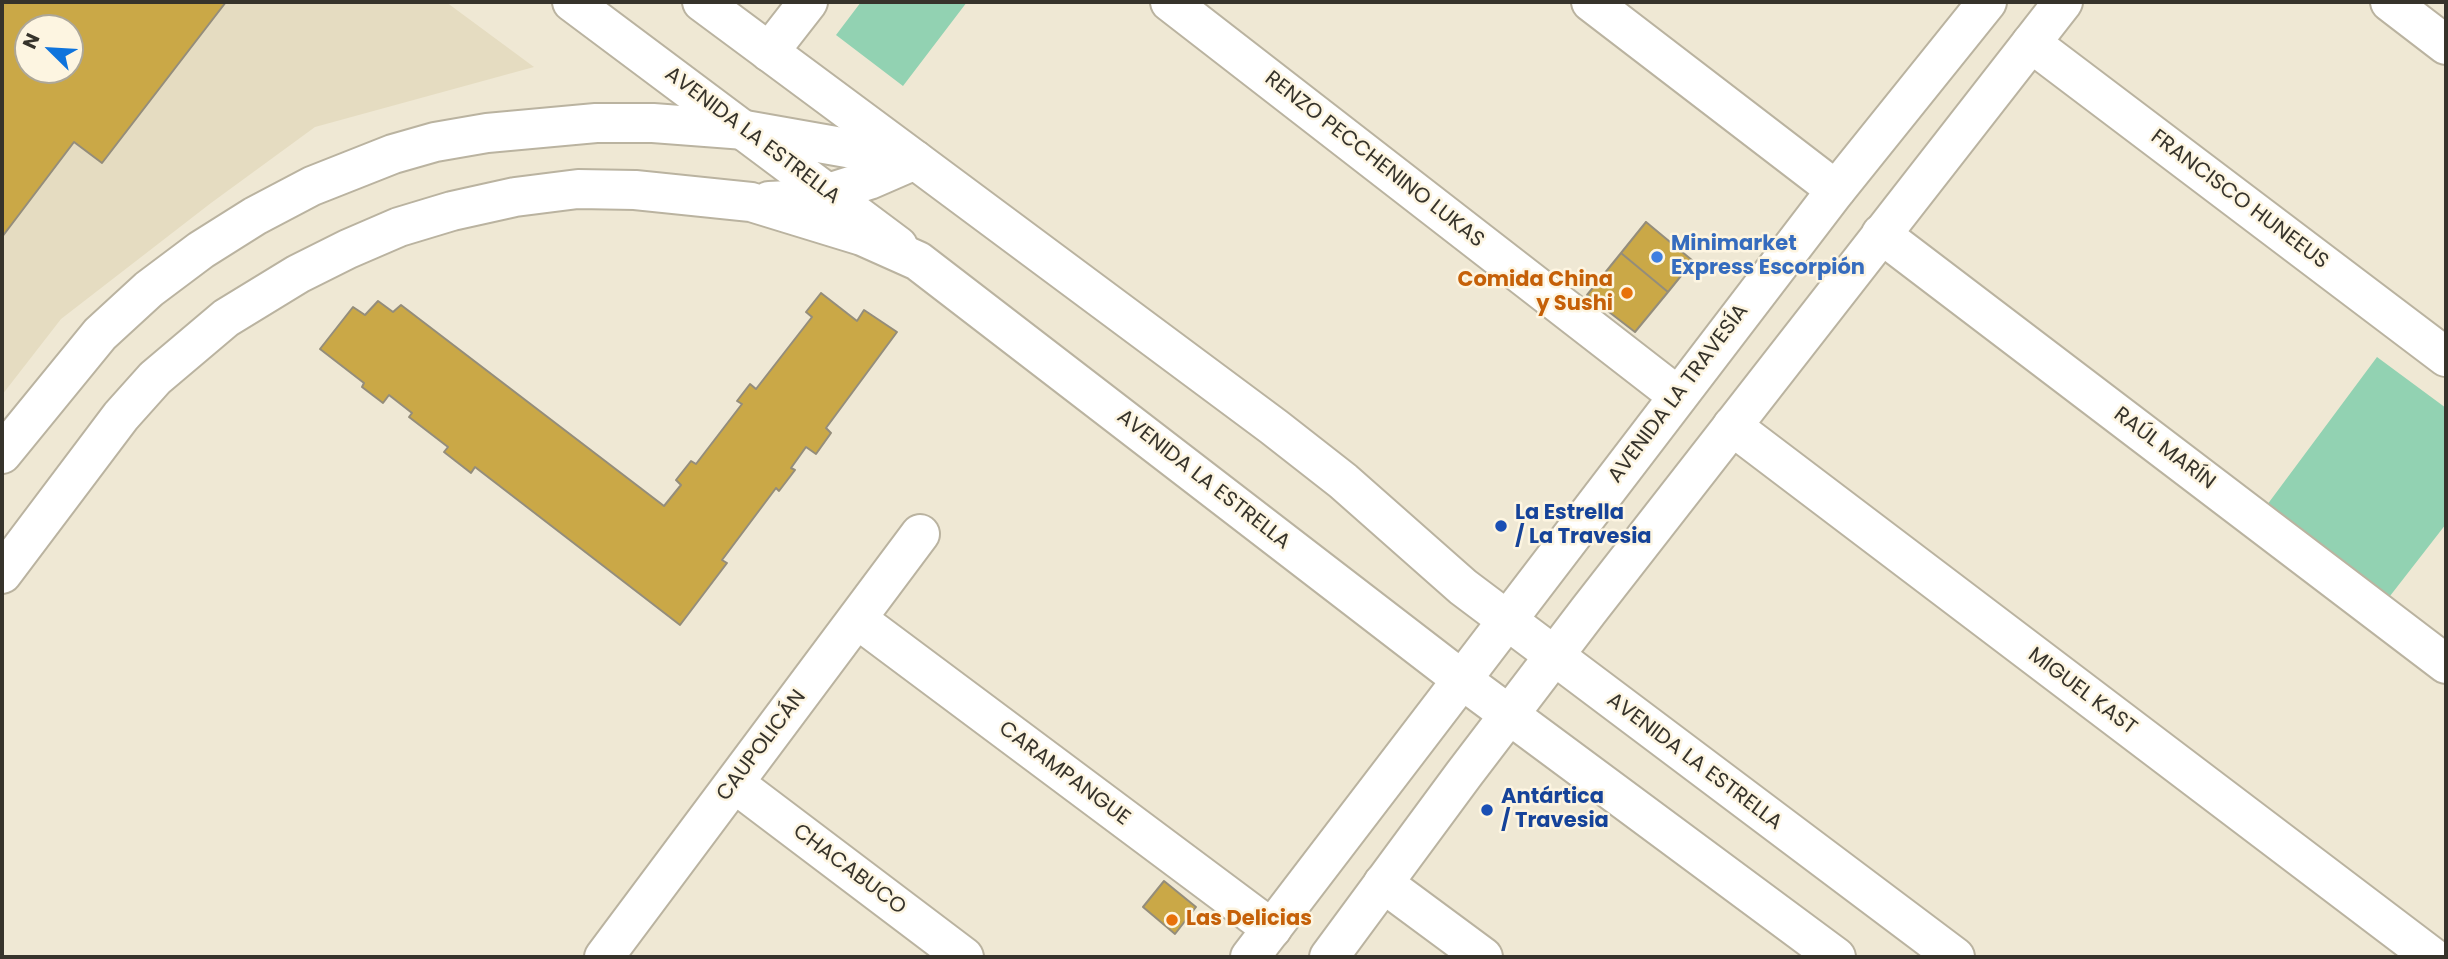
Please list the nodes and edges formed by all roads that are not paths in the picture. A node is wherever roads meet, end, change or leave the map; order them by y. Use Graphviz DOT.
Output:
graph roads {
  1 [pos="572,2"];
  2 [pos="702,2"];
  3 [pos="808,2"];
  4 [pos="1170,2"];
  5 [pos="1591,2"];
  6 [pos="1987,2"];
  7 [pos="2063,2"];
  8 [pos="2390,2"];
  9 [pos="2031,43"];
  10 [pos="2446,45"];
  11 [pos="769,52"];
  12 [pos="745,130"];
  13 [pos="915,160"];
  14 [pos="1836,190"];
  15 [pos="828,193"];
  16 [pos="751,202"];
  17 [pos="1881,234"];
  18 [pos="918,261"];
  19 [pos="2446,357"];
  20 [pos="1678,396"];
  21 [pos="1732,426"];
  22 [pos="2,454"];
  23 [pos="920,534"];
  24 [pos="2,574"];
  25 [pos="857,619"];
  26 [pos="1506,620"];
  27 [pos="1553,656"];
  28 [pos="2446,664"];
  29 [pos="1461,679"];
  30 [pos="1509,714"];
  31 [pos="734,783"];
  32 [pos="1383,883"];
  33 [pos="1261,943"];
  34 [pos="612,954"];
  35 [pos="964,957"];
  36 [pos="1329,957"];
  37 [pos="1483,957"];
  38 [pos="1836,957"];
  39 [pos="1955,957"];
  40 [pos="2432,957"];
  1 -- 12 [label="street, AVENIDA LA ESTRELLA"];
  2 -- 11 [label="street, AVENIDA LA ESTRELLA"];
  3 -- 11 [label="street"];
  4 -- 20 [label="street, RENZO PECCHENINO LUKAS"];
  5 -- 14 [label="street"];
  6 -- 14 [label="street, AVENIDA LA TRAVESÍA"];
  7 -- 9 [label="street"];
  8 -- 10 [label="street"];
  9 -- 17 [label="street"];
  9 -- 19 [label="street, FRANCISCO HUNEEUS"];
  11 -- 13 [label="street, AVENIDA LA ESTRELLA"];
  12 -- 13 [label="street"];
  12 -- 15 [label="street, AVENIDA LA ESTRELLA"];
  12 -- 22 [label="street"];
  13 -- 15 [label="street"];
  13 -- 26 [label="street, AVENIDA LA ESTRELLA"];
  14 -- 20 [label="street, AVENIDA LA TRAVESÍA"];
  15 -- 16 [label="street"];
  15 -- 18 [label="street, AVENIDA LA ESTRELLA"];
  16 -- 18 [label="street"];
  16 -- 24 [label="street"];
  17 -- 21 [label="street"];
  17 -- 28 [label="street, RAÚL MARÍN"];
  18 -- 29 [label="street, AVENIDA LA ESTRELLA"];
  20 -- 26 [label="street, AVENIDA LA TRAVESÍA"];
  21 -- 27 [label="street"];
  21 -- 40 [label="street, MIGUEL KAST"];
  23 -- 25 [label="street, CAUPOLICÁN"];
  25 -- 31 [label="street, CAUPOLICÁN"];
  25 -- 33 [label="street, CARAMPANGUE"];
  26 -- 27 [label="street, AVENIDA LA ESTRELLA"];
  26 -- 29 [label="street, AVENIDA LA TRAVESÍA"];
  27 -- 30 [label="street"];
  27 -- 39 [label="street, AVENIDA LA ESTRELLA"];
  29 -- 30 [label="street, AVENIDA LA ESTRELLA"];
  29 -- 33 [label="street, AVENIDA LA TRAVESÍA"];
  30 -- 32 [label="street"];
  30 -- 38 [label="street, AVENIDA LA ESTRELLA"];
  31 -- 34 [label="street, CAUPOLICÁN"];
  31 -- 35 [label="street, CHACABUCO"];
  32 -- 36 [label="street"];
  32 -- 37 [label="street"];
}
